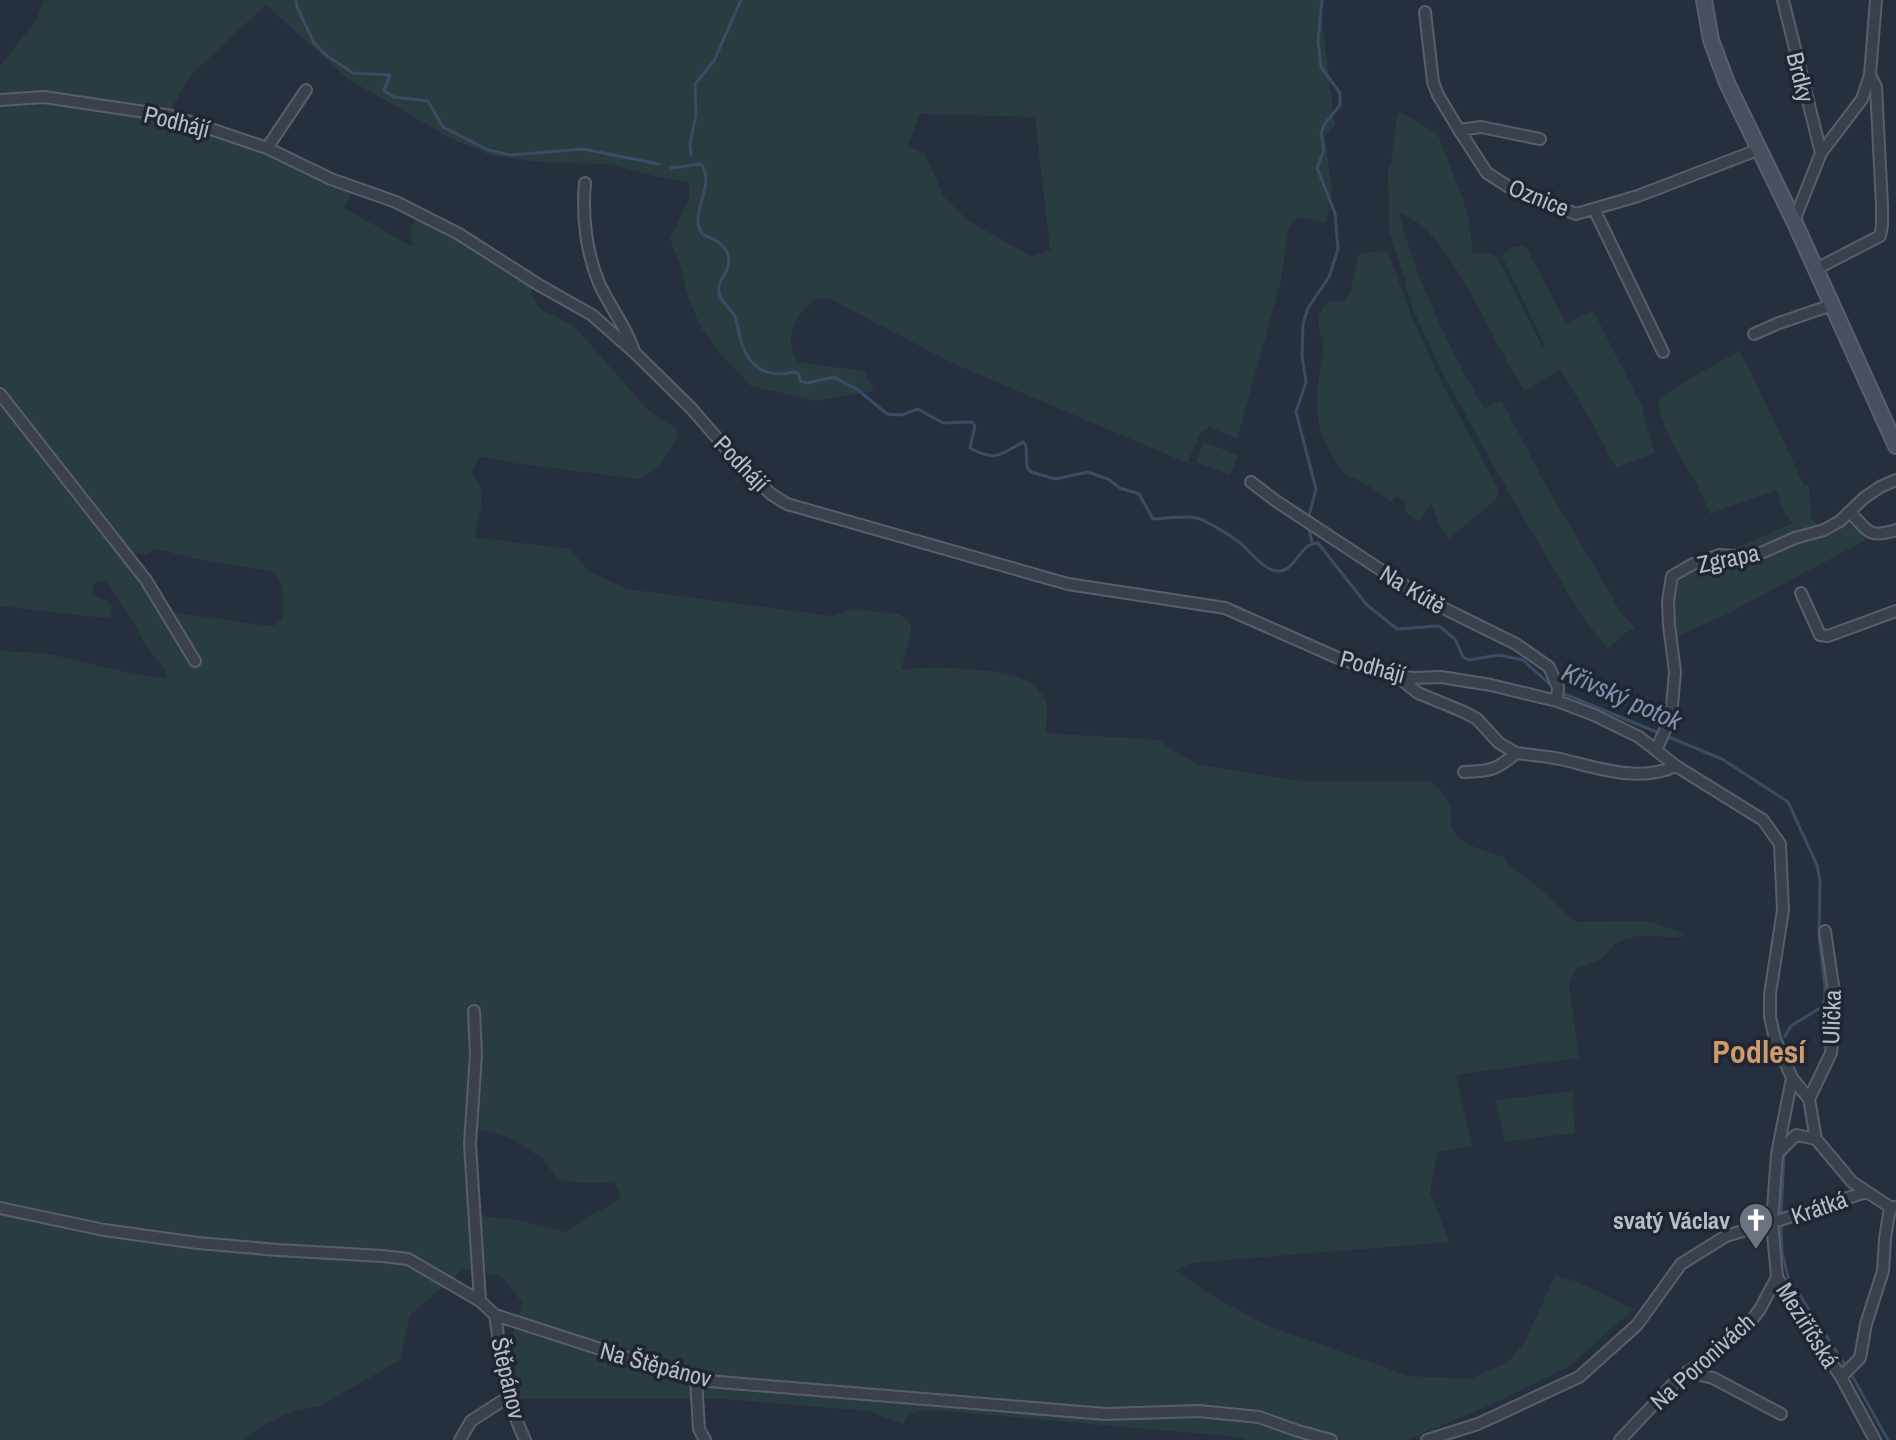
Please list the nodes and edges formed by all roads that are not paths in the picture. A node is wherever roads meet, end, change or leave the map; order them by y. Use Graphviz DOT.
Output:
graph roads {
  1 [pos="1704,0"];
  2 [pos="1783,0"];
  3 [pos="1876,0"];
  4 [pos="1425,12"];
  5 [pos="1870,75"];
  6 [pos="306,90"];
  7 [pos="0,100"];
  8 [pos="1459,130"];
  9 [pos="1540,139"];
  10 [pos="267,148"];
  11 [pos="1760,149"];
  12 [pos="1821,153"];
  13 [pos="585,183"];
  14 [pos="1594,209"];
  15 [pos="1794,221"];
  16 [pos="1816,269"];
  17 [pos="1832,305"];
  18 [pos="1754,334"];
  19 [pos="634,352"];
  20 [pos="1663,352"];
  21 [pos="0,394"];
  22 [pos="1896,446"];
  23 [pos="1896,480"];
  24 [pos="1251,482"];
  25 [pos="1850,512"];
  26 [pos="1895,532"];
  27 [pos="1801,593"];
  28 [pos="1896,611"];
  29 [pos="195,661"];
  30 [pos="1397,676"];
  31 [pos="1558,695"];
  32 [pos="1656,750"];
  33 [pos="1516,753"];
  34 [pos="1676,766"];
  35 [pos="1464,772"];
  36 [pos="1825,931"];
  37 [pos="474,1011"];
  38 [pos="1792,1078"];
  39 [pos="1809,1099"];
  40 [pos="1816,1139"];
  41 [pos="1777,1154"];
  42 [pos="1866,1192"];
  43 [pos="1893,1207"];
  44 [pos="0,1208"];
  45 [pos="1778,1221"];
  46 [pos="1777,1277"];
  47 [pos="480,1301"];
  48 [pos="495,1315"];
  49 [pos="1687,1372"];
  50 [pos="1846,1372"];
  51 [pos="696,1380"];
  52 [pos="508,1397"];
  53 [pos="1781,1414"];
  54 [pos="1298,1431"];
  55 [pos="460,1440"];
  56 [pos="525,1440"];
  57 [pos="705,1440"];
  58 [pos="1315,1440"];
  59 [pos="1331,1440"];
  60 [pos="1427,1440"];
  61 [pos="1620,1440"];
  62 [pos="1875,1440"];
  1 -- 11 [label="street"];
  2 -- 12 [label="street, Brdky"];
  3 -- 5 [label="street"];
  4 -- 8 [label="street, Oznice"];
  5 -- 12 [label="street"];
  5 -- 16 [label="street"];
  6 -- 10 [label="street"];
  7 -- 10 [label="street, Podhájí"];
  8 -- 9 [label="street"];
  8 -- 14 [label="street, Oznice"];
  10 -- 19 [label="street, Podhájí"];
  11 -- 14 [label="street, Oznice"];
  11 -- 15 [label="street"];
  12 -- 15 [label="street"];
  13 -- 19 [label="street"];
  14 -- 20 [label="street"];
  15 -- 16 [label="street"];
  16 -- 17 [label="street"];
  17 -- 18 [label="street"];
  17 -- 22 [label="street"];
  19 -- 30 [label="street, Podhájí"];
  21 -- 29 [label="street"];
  23 -- 25 [label="street, Zgrapa"];
  24 -- 31 [label="street, Na Kútě"];
  25 -- 26 [label="street"];
  25 -- 32 [label="street, Zgrapa"];
  27 -- 28 [label="street"];
  30 -- 31 [label="street, Podhájí"];
  30 -- 33 [label="street"];
  31 -- 32 [label="street, Podhájí"];
  32 -- 34 [label="street, Podhájí"];
  33 -- 34 [label="street"];
  33 -- 35 [label="street"];
  34 -- 38 [label="street, Podhájí"];
  36 -- 39 [label="street, Ulička"];
  37 -- 47 [label="street"];
  38 -- 39 [label="street, Podhájí"];
  38 -- 41 [label="street, Meziříčská"];
  39 -- 40 [label="street"];
  40 -- 41 [label="street"];
  40 -- 42 [label="street"];
  41 -- 45 [label="street, Meziříčská"];
  42 -- 43 [label="street"];
  42 -- 45 [label="street, Krátká"];
  43 -- 50 [label="street"];
  44 -- 47 [label="street, Na Štěpánov"];
  45 -- 46 [label="street, Meziříčská"];
  45 -- 60 [label="street"];
  46 -- 49 [label="street, Na Poronivách"];
  46 -- 50 [label="street, Meziříčská"];
  47 -- 48 [label="street, Na Štěpánov"];
  48 -- 51 [label="street, Na Štěpánov"];
  48 -- 52 [label="street, Štěpánov"];
  49 -- 53 [label="street"];
  49 -- 61 [label="street, Na Poronivách"];
  50 -- 62 [label="street, Meziříčská"];
  51 -- 54 [label="street, Na Štěpánov"];
  51 -- 57 [label="street"];
  52 -- 55 [label="street"];
  52 -- 56 [label="street, Štěpánov"];
  54 -- 58 [label="street"];
  54 -- 59 [label="street, Na Štěpánov"];
}
